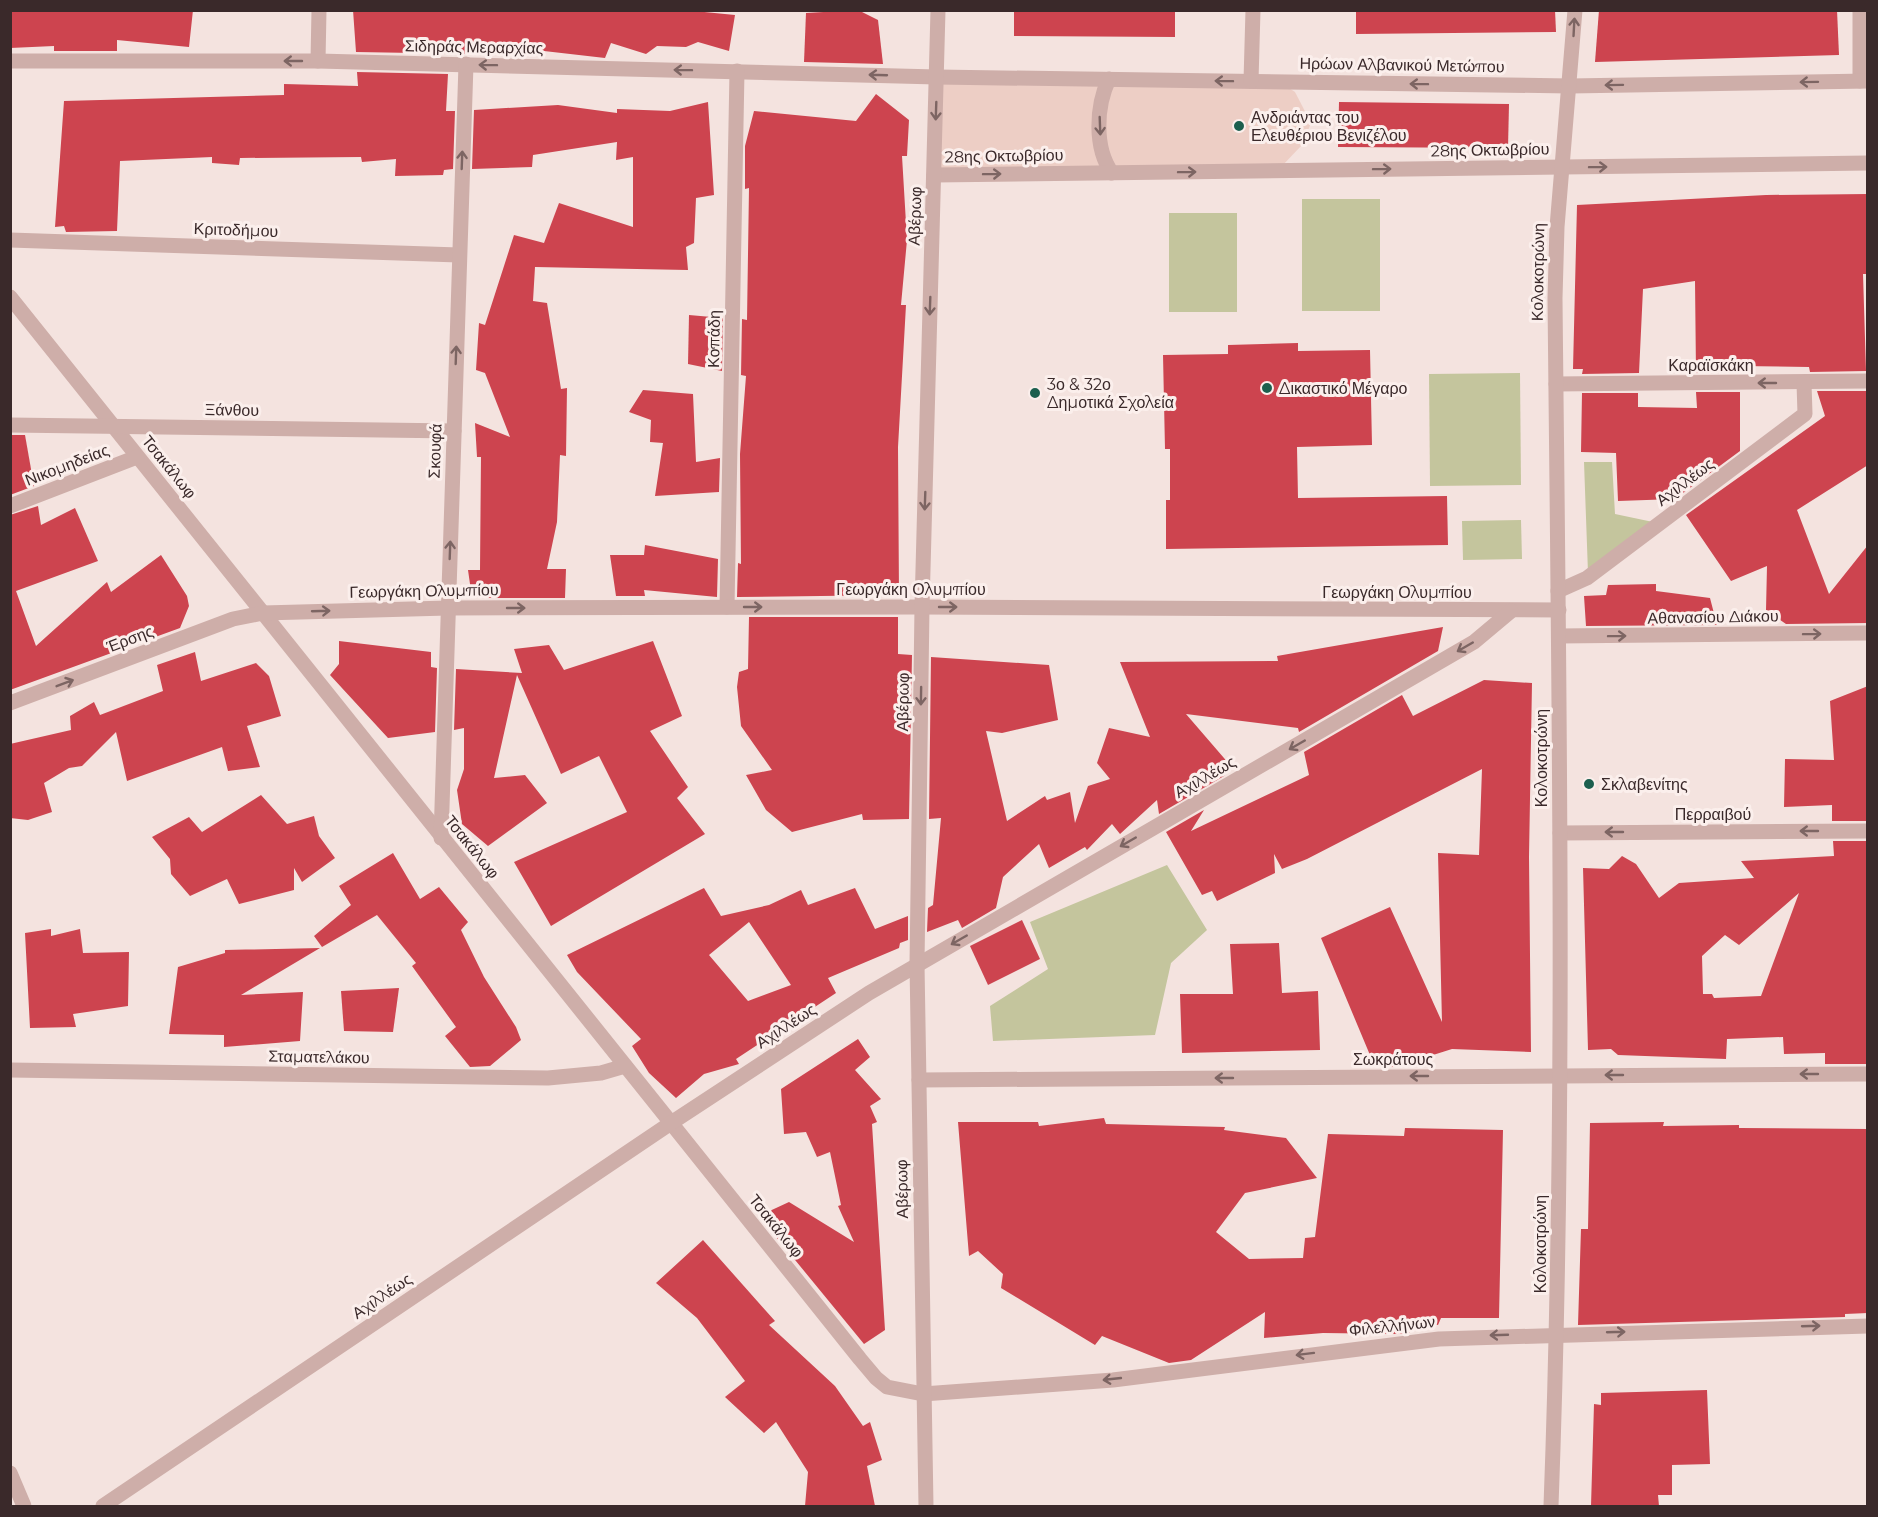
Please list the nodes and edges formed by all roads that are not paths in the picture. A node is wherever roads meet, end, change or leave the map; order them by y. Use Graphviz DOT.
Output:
graph roads {
  1 [pos="320,10"];
  2 [pos="938,10"];
  3 [pos="1253,10"];
  4 [pos="1575,10"];
  5 [pos="1860,10"];
  6 [pos="10,61"];
  7 [pos="318,61"];
  8 [pos="465,64"];
  9 [pos="737,71"];
  10 [pos="936,77"];
  11 [pos="1110,80"];
  12 [pos="1251,81"];
  13 [pos="1864,81"];
  14 [pos="1570,86"];
  15 [pos="1868,163"];
  16 [pos="1561,167"];
  17 [pos="1112,173"];
  18 [pos="934,175"];
  19 [pos="10,240"];
  20 [pos="459,255"];
  21 [pos="10,297"];
  22 [pos="1868,381"];
  23 [pos="1804,383"];
  24 [pos="1556,384"];
  25 [pos="10,426"];
  26 [pos="113,427"];
  27 [pos="454,431"];
  28 [pos="137,457"];
  29 [pos="10,506"];
  30 [pos="1558,591"];
  31 [pos="922,607"];
  32 [pos="448,608"];
  33 [pos="727,608"];
  34 [pos="1511,610"];
  35 [pos="1559,610"];
  36 [pos="263,613"];
  37 [pos="1868,633"];
  38 [pos="1559,636"];
  39 [pos="10,704"];
  40 [pos="1868,831"];
  41 [pos="1560,833"];
  42 [pos="441,838"];
  43 [pos="917,964"];
  44 [pos="625,1066"];
  45 [pos="10,1070"];
  46 [pos="1868,1074"];
  47 [pos="1558,1075"];
  48 [pos="919,1080"];
  49 [pos="671,1123"];
  50 [pos="1868,1326"];
  51 [pos="1558,1334"];
  52 [pos="922,1394"];
  53 [pos="10,1473"];
  54 [pos="18,1499"];
  55 [pos="103,1506"];
  56 [pos="926,1506"];
  57 [pos="1551,1506"];
  1 -- 7 [label="street"];
  2 -- 10 [label="street, Αβέρωφ"];
  3 -- 12 [label="street"];
  14 -- 4 [label="street, Κολοκοτρώνη, one-way"];
  5 -- 13 [label="street"];
  7 -- 6 [label="street, Σιδηράς Μεραρχίας, one-way"];
  7 -- 8 [label="street, Σιδηράς Μεραρχίας"];
  9 -- 8 [label="street, Σιδηράς Μεραρχίας, one-way"];
  20 -- 8 [label="street, Σκουφά, one-way"];
  10 -- 9 [label="street, Σιδηράς Μεραρχίας, one-way"];
  9 -- 33 [label="street, Κοπάδη"];
  10 -- 11 [label="street, Ηρώων Αλβανικού Μετώπου"];
  10 -- 18 [label="street, Αβέρωφ, one-way"];
  12 -- 11 [label="street, Ηρώων Αλβανικού Μετώπου, one-way"];
  11 -- 17 [label="street, one-way"];
  14 -- 12 [label="street, Ηρώων Αλβανικού Μετώπου, one-way"];
  13 -- 14 [label="street, Ηρώων Αλβανικού Μετώπου, one-way"];
  14 -- 16 [label="street, Κολοκοτρώνη"];
  16 -- 15 [label="street, 28ης Οκτωβρίου, one-way"];
  17 -- 16 [label="street, 28ης Οκτωβρίου, one-way"];
  16 -- 24 [label="street, Κολοκοτρώνη"];
  18 -- 17 [label="street, 28ης Οκτωβρίου, one-way"];
  18 -- 31 [label="street, Αβέρωφ, one-way"];
  19 -- 20 [label="street, Κριτοδήμου"];
  27 -- 20 [label="street, Σκουφά, one-way"];
  21 -- 26 [label="street, Τσακάλωφ"];
  22 -- 23 [label="street, Καραϊσκάκη"];
  23 -- 24 [label="street, Καραϊσκάκη, one-way"];
  23 -- 30 [label="street, Αχιλλέως"];
  24 -- 30 [label="street, Κολοκοτρώνη"];
  25 -- 26 [label="street, Ξάνθου"];
  26 -- 27 [label="street, Ξάνθου"];
  26 -- 28 [label="street, Τσακάλωφ"];
  32 -- 27 [label="street, Σκουφά, one-way"];
  28 -- 29 [label="street, Νικομηδείας"];
  28 -- 36 [label="street, Τσακάλωφ"];
  30 -- 35 [label="street, Κολοκοτρώνη"];
  33 -- 31 [label="street, Γεωργάκη Ολυμπίου, one-way"];
  31 -- 34 [label="street, Γεωργάκη Ολυμπίου, one-way"];
  31 -- 43 [label="street, Αβέρωφ, one-way"];
  32 -- 33 [label="street, Γεωργάκη Ολυμπίου, one-way"];
  36 -- 32 [label="street, Γεωργάκη Ολυμπίου, one-way"];
  32 -- 42 [label="street, Σκουφά"];
  34 -- 35 [label="street, Γεωργάκη Ολυμπίου"];
  34 -- 43 [label="street, Αχιλλέως, one-way"];
  35 -- 38 [label="street, Κολοκοτρώνη"];
  39 -- 36 [label="street, Έρσης, one-way"];
  36 -- 42 [label="street, Τσακάλωφ"];
  38 -- 37 [label="street, Αθανασίου Διάκου, one-way"];
  38 -- 41 [label="street, Κολοκοτρώνη"];
  40 -- 41 [label="street, Περραιβού, one-way"];
  41 -- 47 [label="street, Κολοκοτρώνη"];
  42 -- 44 [label="street, Τσακάλωφ"];
  43 -- 48 [label="street, Αβέρωφ"];
  43 -- 49 [label="street, Αχιλλέως"];
  44 -- 45 [label="street, Σταματελάκου"];
  44 -- 49 [label="street, Τσακάλωφ"];
  46 -- 47 [label="street, Σωκράτους, one-way"];
  47 -- 48 [label="street, Σωκράτους, one-way"];
  47 -- 51 [label="street, Κολοκοτρώνη"];
  48 -- 52 [label="street, Αβέρωφ"];
  49 -- 52 [label="street, Τσακάλωφ"];
  49 -- 55 [label="street, Αχιλλέως"];
  51 -- 50 [label="street, Φιλελλήνων, one-way"];
  51 -- 52 [label="street, Φιλελλήνων, one-way"];
  51 -- 57 [label="street, Κολοκοτρώνη"];
  52 -- 56 [label="street, Αβέρωφ"];
  53 -- 54 [label="street"];
}
